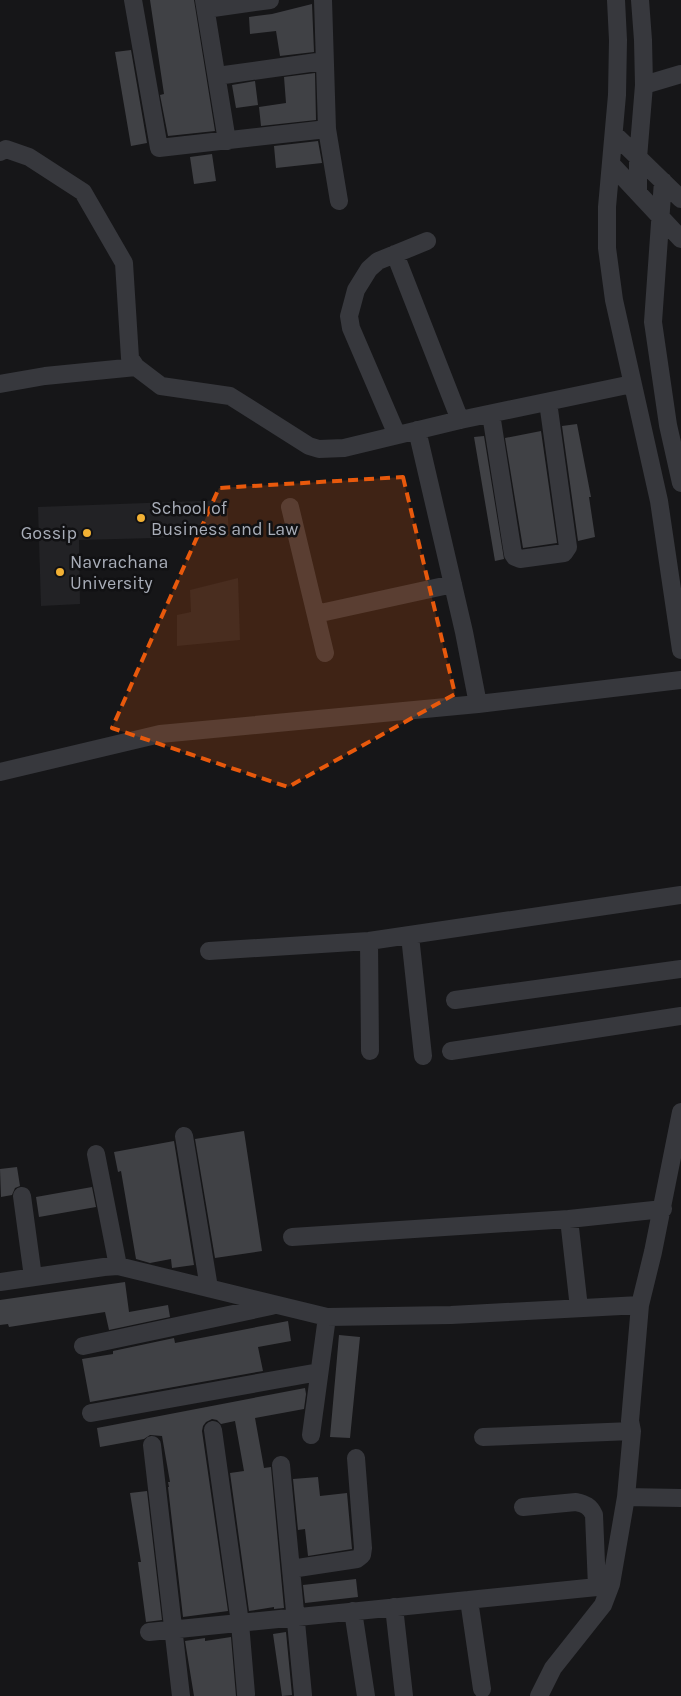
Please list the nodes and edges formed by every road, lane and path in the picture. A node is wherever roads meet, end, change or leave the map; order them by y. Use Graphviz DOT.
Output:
graph roads {
  1 [pos="133,0"];
  2 [pos="270,0"];
  3 [pos="323,0"];
  4 [pos="616,0"];
  5 [pos="640,0"];
  6 [pos="205,4"];
  7 [pos="324,61"];
  8 [pos="681,74"];
  9 [pos="216,76"];
  10 [pos="644,85"];
  11 [pos="327,129"];
  12 [pos="227,141"];
  13 [pos="625,145"];
  14 [pos="0,152"];
  15 [pos="623,176"];
  16 [pos="662,181"];
  17 [pos="681,199"];
  18 [pos="338,201"];
  19 [pos="659,216"];
  20 [pos="681,239"];
  21 [pos="427,240"];
  22 [pos="395,254"];
  23 [pos="136,366"];
  24 [pos="0,384"];
  25 [pos="632,384"];
  26 [pos="548,402"];
  27 [pos="491,414"];
  28 [pos="460,420"];
  29 [pos="417,430"];
  30 [pos="397,435"];
  31 [pos="681,483"];
  32 [pos="290,506"];
  33 [pos="453,584"];
  34 [pos="316,614"];
  35 [pos="681,650"];
  36 [pos="325,654"];
  37 [pos="681,680"];
  38 [pos="478,704"];
  39 [pos="0,772"];
  40 [pos="681,895"];
  41 [pos="410,936"];
  42 [pos="369,941"];
  43 [pos="210,951"];
  44 [pos="681,969"];
  45 [pos="454,1000"];
  46 [pos="681,1016"];
  47 [pos="370,1051"];
  48 [pos="451,1051"];
  49 [pos="423,1056"];
  50 [pos="681,1112"];
  51 [pos="184,1136"];
  52 [pos="96,1154"];
  53 [pos="22,1196"];
  54 [pos="662,1209"];
  55 [pos="569,1219"];
  56 [pos="292,1237"];
  57 [pos="118,1266"];
  58 [pos="33,1277"];
  59 [pos="0,1282"];
  60 [pos="210,1288"];
  61 [pos="276,1305"];
  62 [pos="640,1305"];
  63 [pos="579,1308"];
  64 [pos="327,1317"];
  65 [pos="83,1346"];
  66 [pos="319,1372"];
  67 [pos="91,1413"];
  68 [pos="213,1430"];
  69 [pos="632,1431"];
  70 [pos="311,1435"];
  71 [pos="483,1437"];
  72 [pos="152,1445"];
  73 [pos="356,1458"];
  74 [pos="281,1465"];
  75 [pos="626,1497"];
  76 [pos="681,1498"];
  77 [pos="523,1507"];
  78 [pos="291,1569"];
  79 [pos="604,1585"];
  80 [pos="469,1600"];
  81 [pos="394,1607"];
  82 [pos="354,1612"];
  83 [pos="296,1617"];
  84 [pos="240,1623"];
  85 [pos="174,1630"];
  86 [pos="149,1632"];
  87 [pos="482,1689"];
  88 [pos="246,1694"];
  89 [pos="303,1695"];
  90 [pos="181,1696"];
  91 [pos="366,1696"];
  92 [pos="404,1696"];
  93 [pos="539,1696"];
  1 -- 12 [label="street"];
  2 -- 6 [label="street"];
  3 -- 7 [label="street"];
  4 -- 13 [label="street"];
  5 -- 10 [label="street"];
  6 -- 9 [label="street"];
  7 -- 9 [label="street"];
  7 -- 11 [label="street"];
  8 -- 10 [label="street"];
  9 -- 12 [label="street"];
  10 -- 13 [label="street"];
  11 -- 12 [label="street"];
  11 -- 18 [label="street"];
  13 -- 15 [label="street"];
  13 -- 15 [label="street"];
  13 -- 16 [label="street"];
  14 -- 23 [label="street"];
  15 -- 19 [label="street"];
  15 -- 25 [label="street"];
  16 -- 17 [label="street"];
  16 -- 19 [label="street"];
  19 -- 20 [label="street"];
  19 -- 31 [label="street"];
  21 -- 22 [label="street"];
  22 -- 28 [label="street"];
  22 -- 30 [label="street"];
  23 -- 24 [label="street"];
  23 -- 30 [label="street"];
  25 -- 26 [label="street"];
  25 -- 35 [label="street"];
  26 -- 27 [label="street"];
  26 -- 27 [label="street"];
  27 -- 28 [label="street"];
  28 -- 29 [label="street"];
  29 -- 30 [label="street"];
  29 -- 33 [label="street"];
  32 -- 34 [label="street"];
  33 -- 34 [label="street"];
  33 -- 38 [label="street"];
  34 -- 36 [label="street"];
  37 -- 38 [label="street"];
  38 -- 39 [label="street"];
  40 -- 41 [label="street"];
  41 -- 42 [label="street"];
  41 -- 49 [label="street"];
  42 -- 43 [label="street"];
  42 -- 47 [label="street"];
  44 -- 45 [label="street"];
  46 -- 48 [label="street"];
  50 -- 54 [label="street"];
  51 -- 60 [label="street"];
  52 -- 57 [label="street"];
  53 -- 58 [label="street"];
  54 -- 55 [label="street"];
  54 -- 62 [label="street"];
  55 -- 56 [label="street"];
  55 -- 63 [label="street"];
  57 -- 58 [label="street"];
  57 -- 60 [label="street"];
  58 -- 59 [label="street"];
  60 -- 61 [label="street"];
  61 -- 64 [label="street"];
  61 -- 65 [label="street"];
  62 -- 63 [label="street"];
  62 -- 69 [label="street"];
  63 -- 64 [label="street"];
  64 -- 66 [label="street"];
  66 -- 67 [label="street"];
  66 -- 70 [label="street"];
  68 -- 84 [label="street"];
  69 -- 71 [label="street"];
  69 -- 75 [label="street"];
  72 -- 85 [label="street"];
  73 -- 78 [label="street"];
  74 -- 78 [label="street"];
  75 -- 76 [label="street"];
  75 -- 79 [label="street"];
  77 -- 79 [label="street"];
  78 -- 83 [label="street"];
  79 -- 80 [label="street"];
  79 -- 93 [label="street"];
  80 -- 81 [label="street"];
  80 -- 87 [label="street"];
  81 -- 82 [label="street"];
  81 -- 92 [label="street"];
  82 -- 83 [label="street"];
  82 -- 91 [label="street"];
  83 -- 84 [label="street"];
  83 -- 89 [label="street"];
  84 -- 85 [label="street"];
  84 -- 88 [label="street"];
  85 -- 86 [label="street"];
  85 -- 90 [label="street"];
}
